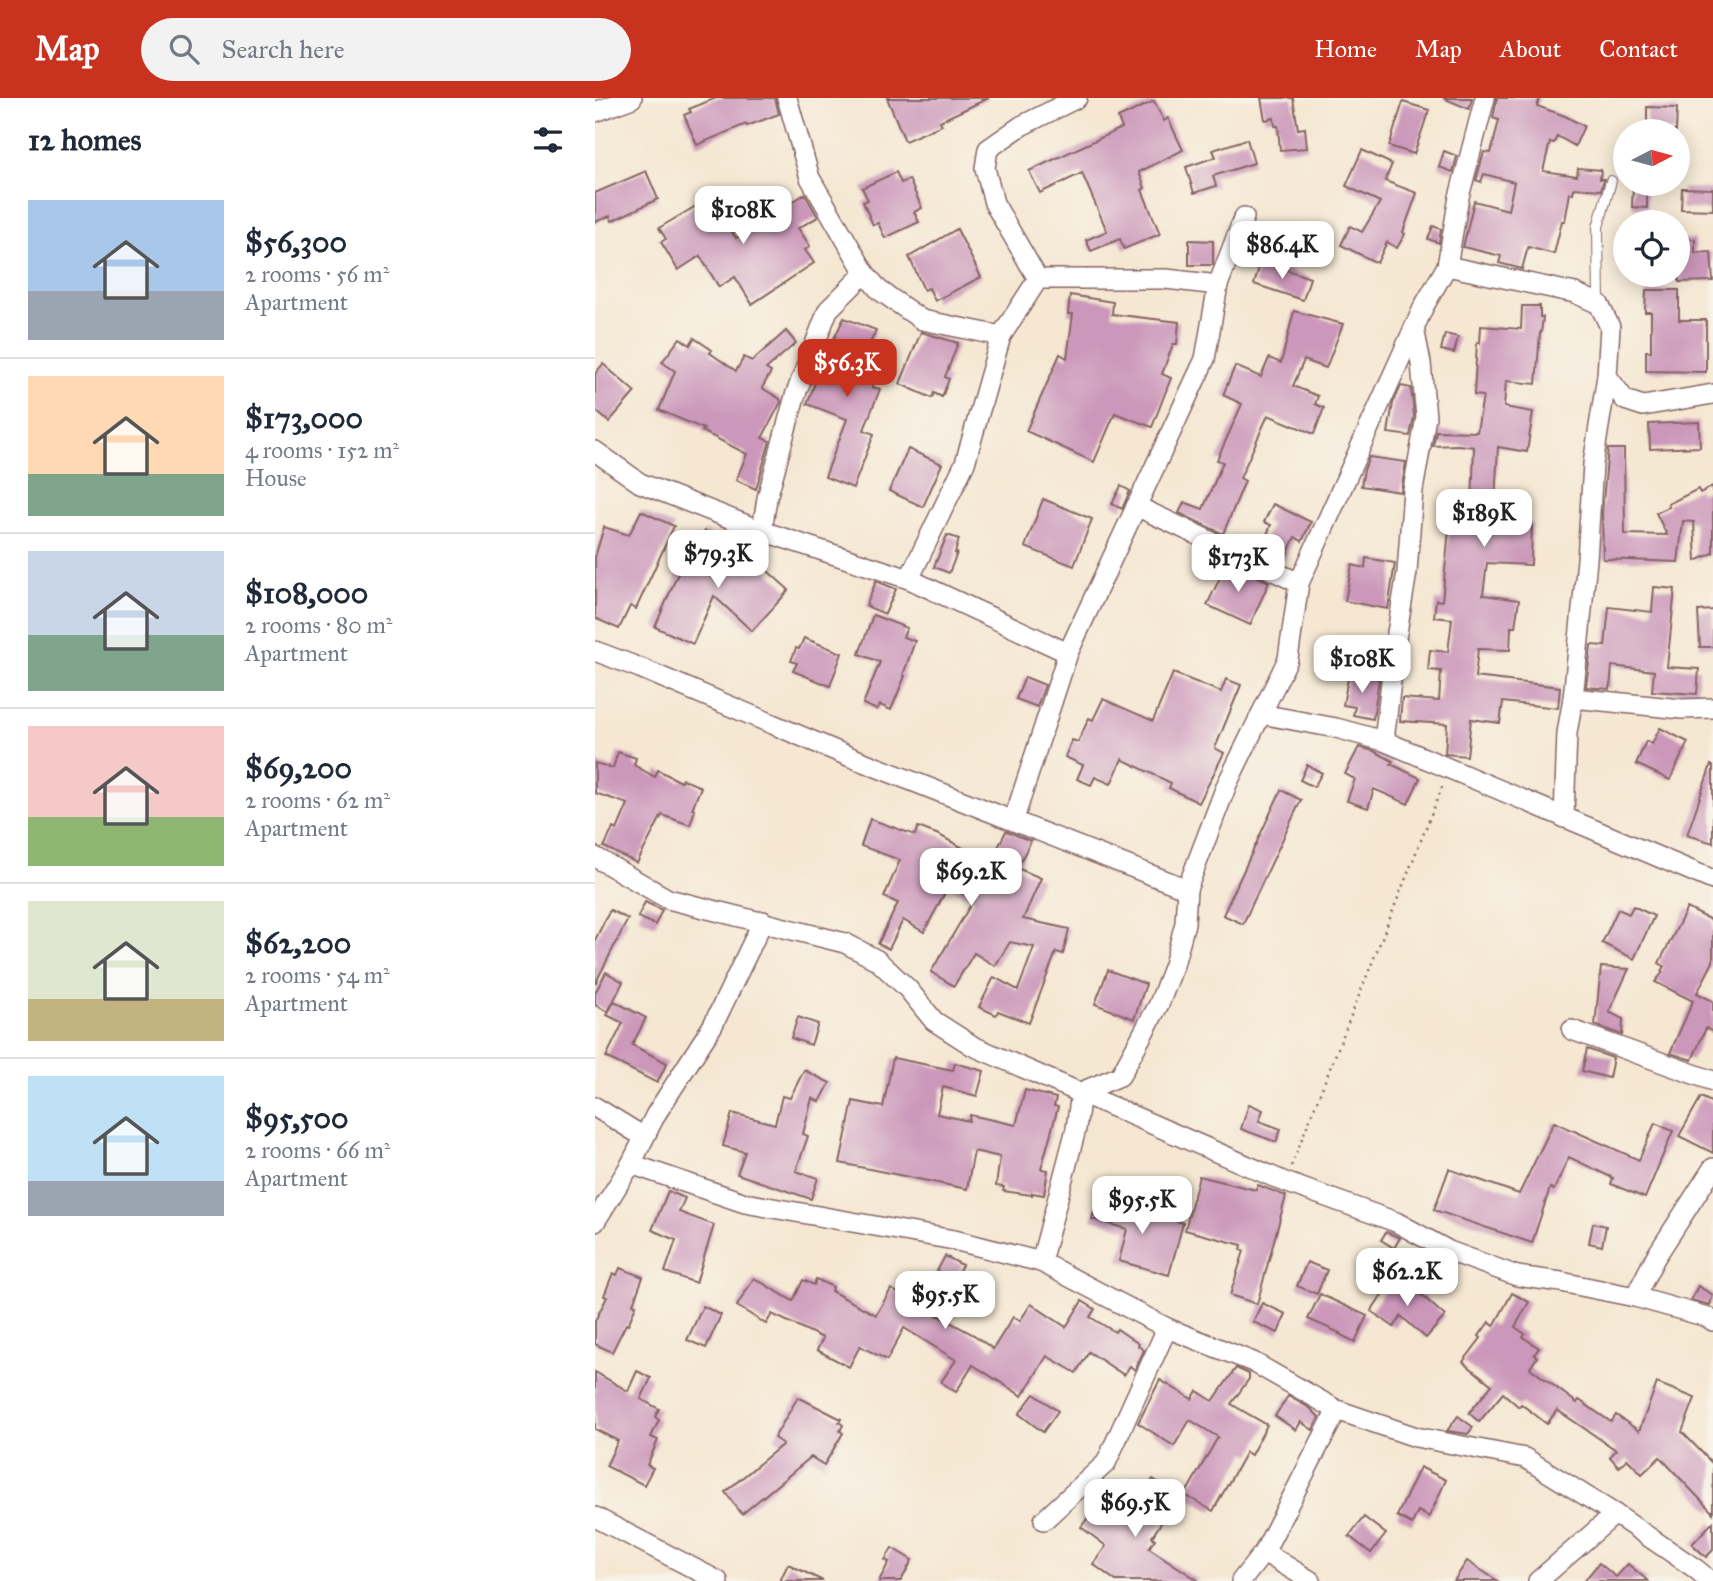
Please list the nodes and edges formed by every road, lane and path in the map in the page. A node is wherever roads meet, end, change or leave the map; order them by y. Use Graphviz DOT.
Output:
graph roads {
  1 [pos="632,98"];
  2 [pos="787,98"];
  3 [pos="1077,98"];
  4 [pos="1485,98"];
  5 [pos="595,112"];
  6 [pos="1611,181"];
  7 [pos="1244,217"];
  8 [pos="1447,266"];
  9 [pos="865,273"];
  10 [pos="1038,279"];
  11 [pos="1218,285"];
  12 [pos="1599,304"];
  13 [pos="1414,328"];
  14 [pos="1001,336"];
  15 [pos="1607,376"];
  16 [pos="1713,394"];
  17 [pos="595,452"];
  18 [pos="1136,506"];
  19 [pos="762,531"];
  20 [pos="909,579"];
  21 [pos="1299,583"];
  22 [pos="595,651"];
  23 [pos="1068,653"];
  24 [pos="1573,698"];
  25 [pos="1713,708"];
  26 [pos="1261,714"];
  27 [pos="1384,741"];
  28 [pos="1450,768"];
  29 [pos="1564,818"];
  30 [pos="1014,820"];
  31 [pos="595,857"];
  32 [pos="1713,880"];
  33 [pos="1187,889"];
  34 [pos="763,921"];
  35 [pos="1571,1030"];
  36 [pos="1713,1081"];
  37 [pos="1081,1093"];
  38 [pos="595,1107"];
  39 [pos="644,1137"];
  40 [pos="631,1164"];
  41 [pos="1713,1168"];
  42 [pos="1285,1182"];
  43 [pos="595,1222"];
  44 [pos="1041,1262"];
  45 [pos="1635,1297"];
  46 [pos="1713,1321"];
  47 [pos="1167,1328"];
  48 [pos="1337,1410"];
  49 [pos="1615,1514"];
  50 [pos="595,1517"];
  51 [pos="1044,1520"];
  52 [pos="1264,1552"];
  53 [pos="718,1581"];
  54 [pos="1241,1581"];
  55 [pos="1311,1581"];
  56 [pos="1538,1581"];
  57 [pos="1710,1581"];
  1 -- 5 [label="street"];
  2 -- 9 [label="street"];
  3 -- 10 [label="street"];
  4 -- 8 [label="street"];
  6 -- 12 [label="lane"];
  7 -- 11 [label="street"];
  8 -- 12 [label="street"];
  8 -- 13 [label="street"];
  9 -- 14 [label="street"];
  9 -- 19 [label="street"];
  10 -- 11 [label="street"];
  10 -- 14 [label="street"];
  11 -- 18 [label="street"];
  12 -- 15 [label="street"];
  13 -- 21 [label="street"];
  13 -- 27 [label="street"];
  14 -- 20 [label="street"];
  15 -- 16 [label="street"];
  15 -- 24 [label="street"];
  17 -- 19 [label="street"];
  18 -- 21 [label="street"];
  18 -- 23 [label="street"];
  19 -- 20 [label="street"];
  20 -- 23 [label="street"];
  21 -- 26 [label="street"];
  22 -- 30 [label="street"];
  23 -- 30 [label="street"];
  24 -- 25 [label="street"];
  24 -- 29 [label="street"];
  26 -- 27 [label="street"];
  26 -- 33 [label="street"];
  27 -- 28 [label="street"];
  28 -- 29 [label="street"];
  28 -- 42 [label="path"];
  29 -- 32 [label="street"];
  30 -- 33 [label="street"];
  31 -- 34 [label="street"];
  33 -- 37 [label="street"];
  34 -- 37 [label="street"];
  34 -- 39 [label="street"];
  35 -- 36 [label="street"];
  37 -- 42 [label="street"];
  37 -- 44 [label="street"];
  38 -- 39 [label="street"];
  39 -- 40 [label="street"];
  40 -- 43 [label="street"];
  40 -- 44 [label="street"];
  41 -- 45 [label="street"];
  42 -- 45 [label="street"];
  44 -- 47 [label="street"];
  45 -- 46 [label="street"];
  47 -- 48 [label="street"];
  47 -- 51 [label="street"];
  48 -- 49 [label="street"];
  48 -- 52 [label="street"];
  49 -- 56 [label="street"];
  49 -- 57 [label="street"];
  50 -- 53 [label="street"];
  52 -- 54 [label="street"];
  52 -- 55 [label="street"];
}
